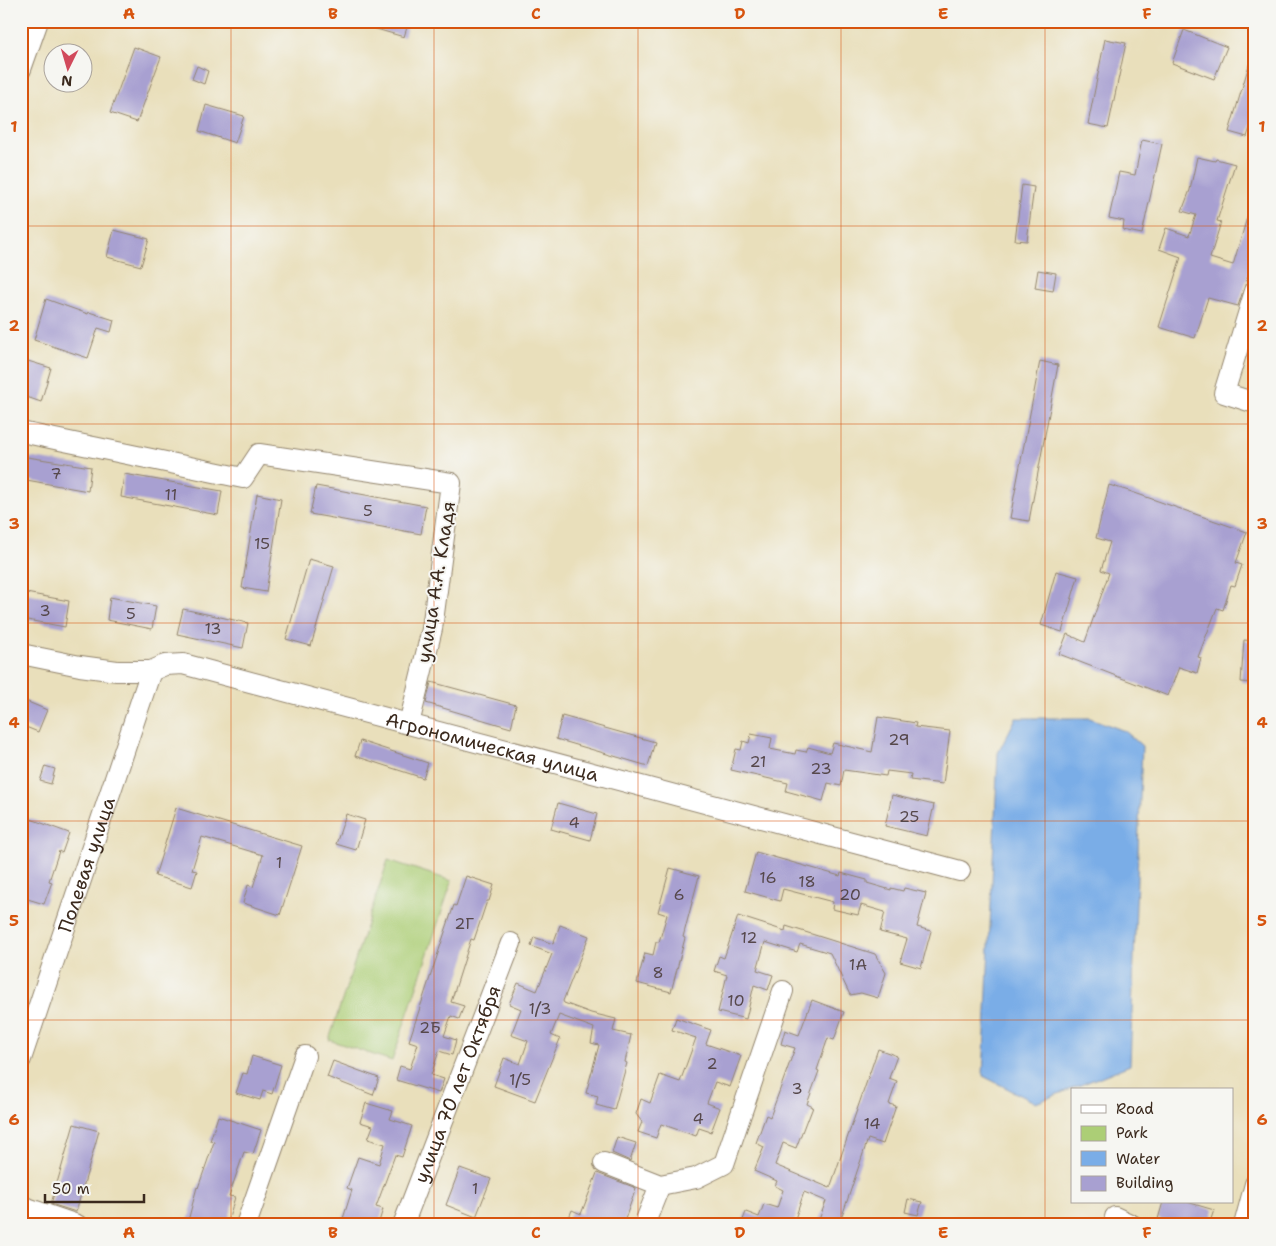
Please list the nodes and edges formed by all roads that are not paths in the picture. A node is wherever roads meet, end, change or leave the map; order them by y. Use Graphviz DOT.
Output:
graph roads {
  1 [pos="38,21"];
  2 [pos="21,69"];
  3 [pos="1255,291"];
  4 [pos="1255,403"];
  5 [pos="21,432"];
  6 [pos="21,654"];
  7 [pos="151,671"];
  8 [pos="409,724"];
  9 [pos="960,871"];
  10 [pos="511,942"];
  11 [pos="784,991"];
  12 [pos="305,1056"];
  13 [pos="21,1059"];
  14 [pos="604,1163"];
  15 [pos="1255,1184"];
  16 [pos="660,1185"];
  17 [pos="21,1206"];
  18 [pos="77,1225"];
  19 [pos="246,1225"];
  20 [pos="404,1225"];
  21 [pos="644,1225"];
  22 [pos="1244,1225"];
  1 -- 2 [label="street"];
  3 -- 4 [label="street"];
  5 -- 8 [label="street, улица А.А. Кладя"];
  6 -- 7 [label="street, Агрономическая улица"];
  7 -- 8 [label="street, Агрономическая улица"];
  7 -- 13 [label="street, Полевая улица"];
  8 -- 9 [label="street, Агрономическая улица"];
  10 -- 20 [label="street, улица 70 лет Октября"];
  11 -- 16 [label="street"];
  12 -- 19 [label="street"];
  14 -- 16 [label="street"];
  15 -- 22 [label="street"];
  16 -- 21 [label="street"];
  17 -- 18 [label="street"];
}
